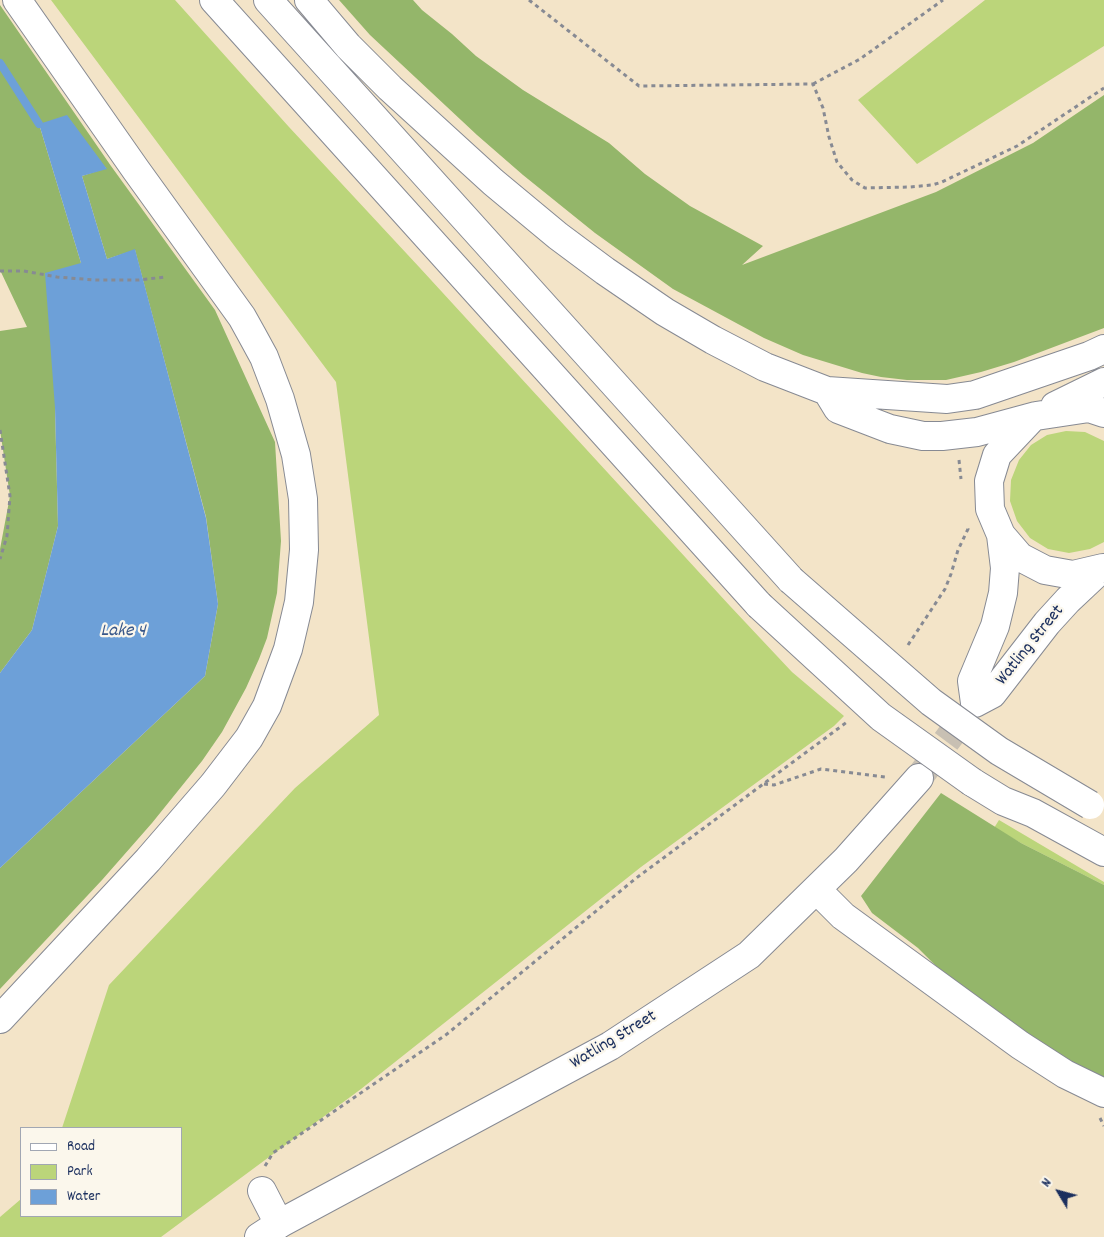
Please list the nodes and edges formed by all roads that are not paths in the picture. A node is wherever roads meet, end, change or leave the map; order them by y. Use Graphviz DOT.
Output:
graph roads {
  1 [pos="17,0"];
  2 [pos="214,0"];
  3 [pos="268,0"];
  4 [pos="309,0"];
  5 [pos="1104,349"];
  6 [pos="1104,382"];
  7 [pos="827,392"];
  8 [pos="1104,413"];
  9 [pos="1034,417"];
  10 [pos="1001,535"];
  11 [pos="1102,568"];
  12 [pos="918,778"];
  13 [pos="1097,808"];
  14 [pos="1104,852"];
  15 [pos="817,890"];
  16 [pos="0,1019"];
  17 [pos="1098,1097"];
  18 [pos="262,1191"];
  19 [pos="269,1230"];
  1 -- 16 [label="main road"];
  2 -- 14 [label="main road, bridge"];
  3 -- 13 [label="main road, bridge"];
  4 -- 7 [label="main road"];
  5 -- 7 [label="main road"];
  6 -- 9 [label="main road"];
  7 -- 9 [label="main road"];
  8 -- 9 [label="main road"];
  9 -- 10 [label="main road"];
  10 -- 11 [label="main road"];
  10 -- 11 [label="main road, Watling Street"];
  12 -- 15 [label="main road, Watling Street"];
  15 -- 17 [label="main road"];
  15 -- 19 [label="main road, Watling Street"];
  18 -- 19 [label="main road"];
}
